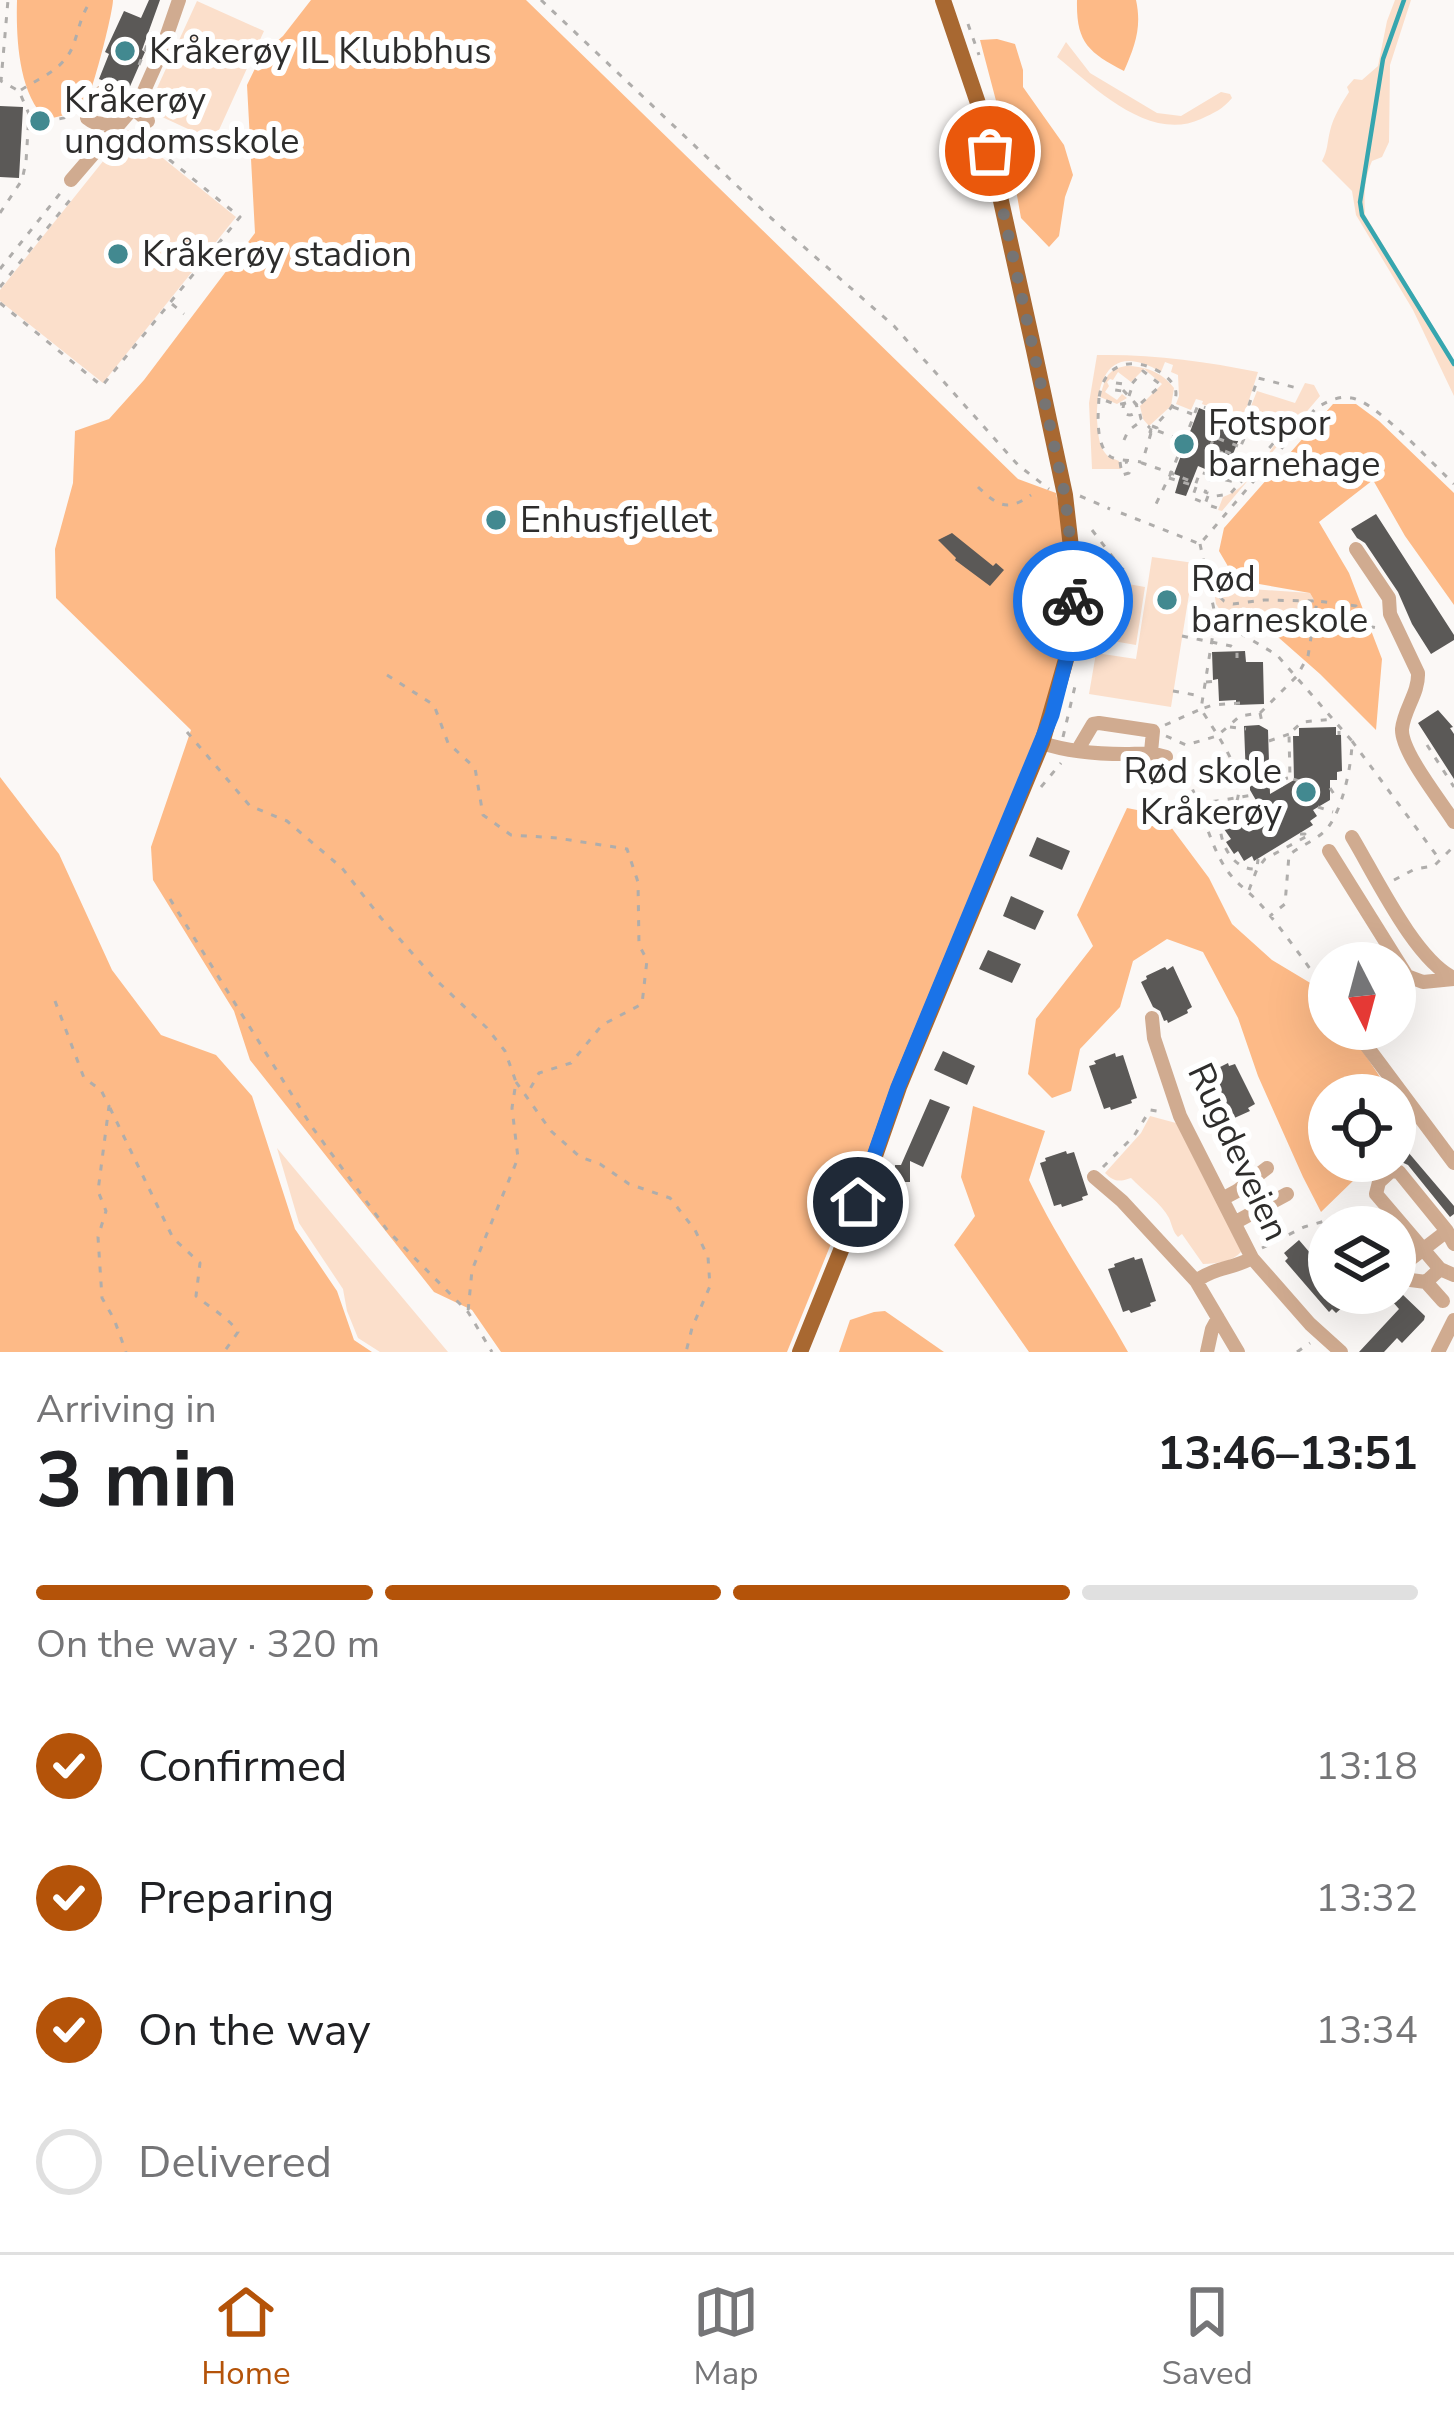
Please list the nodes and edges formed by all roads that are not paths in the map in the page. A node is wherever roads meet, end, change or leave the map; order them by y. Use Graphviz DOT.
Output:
graph roads {
  1 [pos="178,0"];
  2 [pos="943,0"];
  3 [pos="102,92"];
  4 [pos="134,109"];
  5 [pos="148,121"];
  6 [pos="70,180"];
  7 [pos="1356,549"];
  8 [pos="1042,743"];
  9 [pos="1077,752"];
  10 [pos="1454,822"];
  11 [pos="1352,837"];
  12 [pos="1329,851"];
  13 [pos="1454,978"];
  14 [pos="1152,1018"];
  15 [pos="1370,1050"];
  16 [pos="1454,1163"];
  17 [pos="1267,1168"];
  18 [pos="1094,1177"];
  19 [pos="1287,1194"];
  20 [pos="1224,1198"];
  21 [pos="1236,1222"];
  22 [pos="1451,1238"];
  23 [pos="1423,1250"];
  24 [pos="1251,1256"];
  25 [pos="1416,1256"];
  26 [pos="1447,1272"];
  27 [pos="1416,1279"];
  28 [pos="1196,1281"];
  29 [pos="1426,1282"];
  30 [pos="1443,1301"];
  31 [pos="1218,1318"];
  32 [pos="1454,1320"];
  33 [pos="800,1352"];
  34 [pos="1208,1352"];
  35 [pos="1238,1352"];
  36 [pos="1341,1352"];
  37 [pos="1438,1352"];
  1 -- 4 [label="street"];
  2 -- 8 [label="main road"];
  3 -- 4 [label="street"];
  4 -- 5 [label="street"];
  4 -- 6 [label="street"];
  7 -- 10 [label="street"];
  8 -- 9 [label="street"];
  8 -- 33 [label="main road"];
  9 -- 9 [label="street"];
  11 -- 13 [label="street"];
  12 -- 13 [label="street"];
  14 -- 20 [label="street, Rugdeveien"];
  15 -- 16 [label="street"];
  17 -- 20 [label="street"];
  18 -- 28 [label="street"];
  19 -- 21 [label="street"];
  20 -- 21 [label="street, Rugdeveien"];
  21 -- 24 [label="street, Rugdeveien"];
  22 -- 23 [label="street"];
  22 -- 23 [label="street"];
  23 -- 25 [label="street"];
  23 -- 26 [label="street"];
  24 -- 28 [label="street"];
  24 -- 36 [label="street, Rugdeveien"];
  26 -- 29 [label="street"];
  27 -- 29 [label="street"];
  28 -- 31 [label="street"];
  29 -- 30 [label="street"];
  31 -- 34 [label="street"];
  31 -- 35 [label="street"];
  32 -- 37 [label="street"];
}
